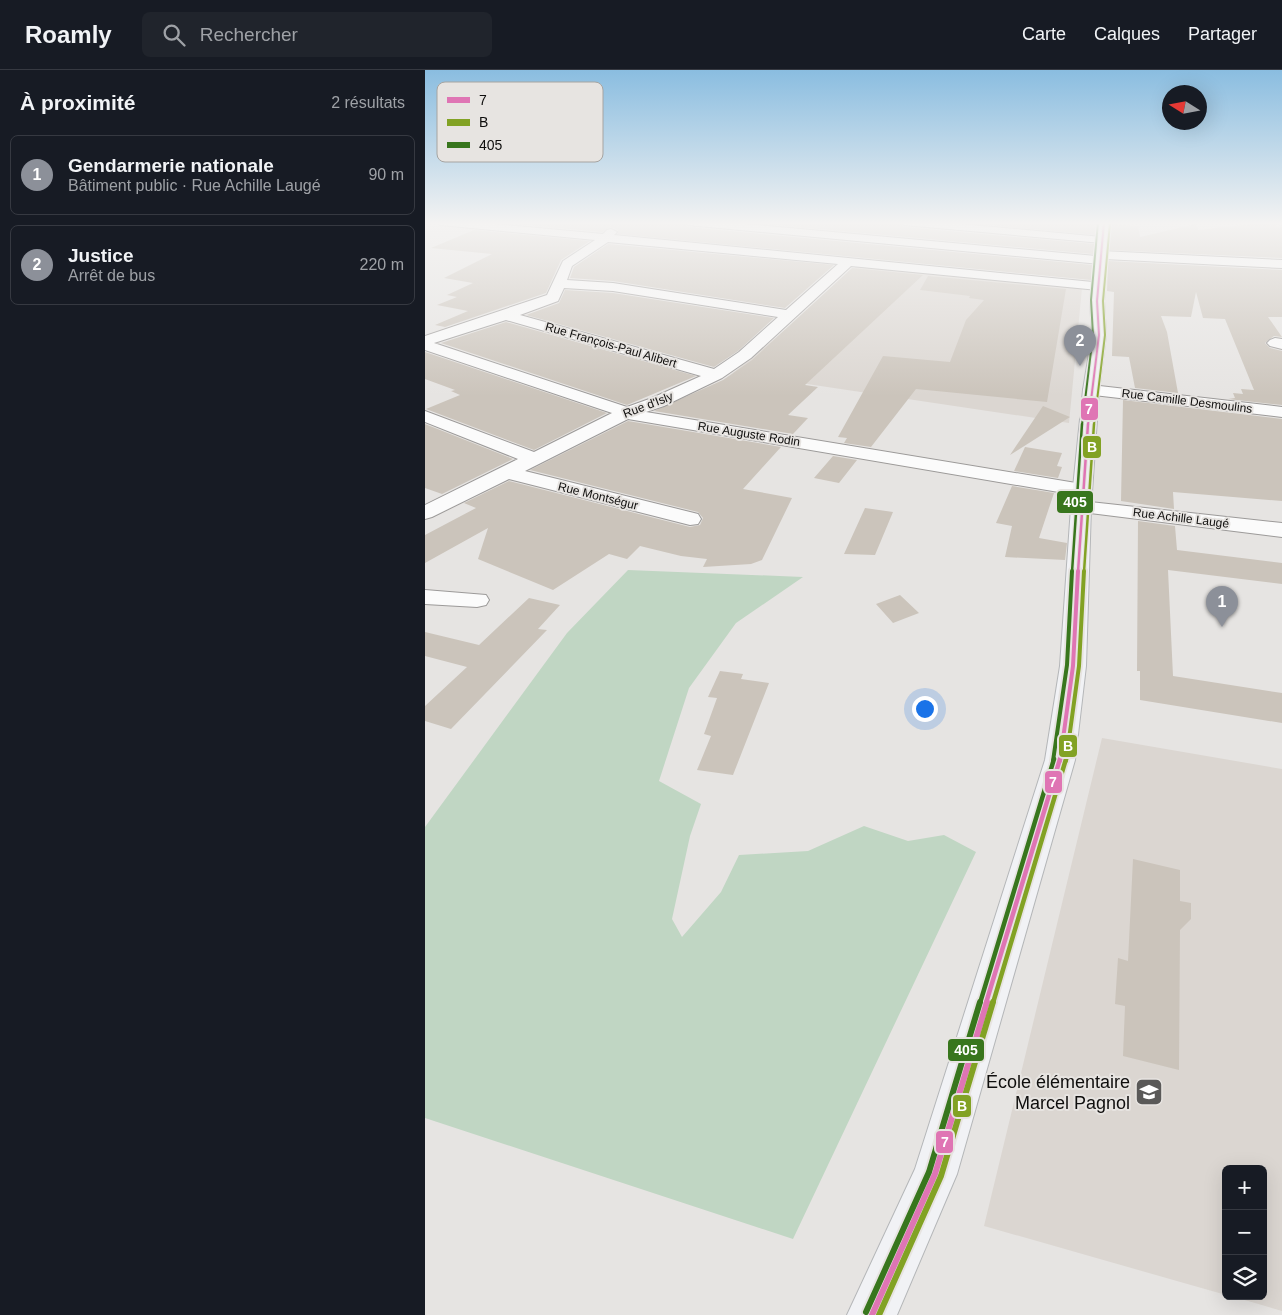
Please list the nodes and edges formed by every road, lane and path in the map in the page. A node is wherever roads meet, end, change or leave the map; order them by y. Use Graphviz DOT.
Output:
graph roads {
  1 [pos="561,280"];
  2 [pos="830,280"];
  3 [pos="1037,280"];
  4 [pos="1099,280"];
  5 [pos="560,284"];
  6 [pos="1098,286"];
  7 [pos="506,315"];
  8 [pos="790,315"];
  9 [pos="425,343"];
  10 [pos="715,376"];
  11 [pos="1091,390"];
  12 [pos="1282,412"];
  13 [pos="626,413"];
  14 [pos="425,416"];
  15 [pos="533,458"];
  16 [pos="505,472"];
  17 [pos="1081,498"];
  18 [pos="425,513"];
  19 [pos="690,520"];
  20 [pos="1282,530"];
  21 [pos="425,597"];
  22 [pos="477,600"];
  23 [pos="872,1315"];
  1 -- 5 [label="street"];
  2 -- 8 [label="street, Rue d'Isly"];
  3 -- 6 [label="street"];
  4 -- 6 [label="main road"];
  5 -- 7 [label="street"];
  5 -- 8 [label="street"];
  6 -- 11 [label="main road"];
  7 -- 9 [label="street"];
  7 -- 10 [label="street, Rue François-Paul Alibert"];
  8 -- 10 [label="street, Rue d'Isly"];
  9 -- 13 [label="street, Rue Auguste Rodin"];
  10 -- 13 [label="street, Rue d'Isly"];
  11 -- 12 [label="street, Rue Camille Desmoulins"];
  11 -- 17 [label="main road"];
  13 -- 15 [label="street, Rue d'Isly"];
  13 -- 17 [label="street, Rue Auguste Rodin"];
  14 -- 15 [label="street"];
  15 -- 16 [label="street, Rue d'Isly"];
  16 -- 18 [label="street, Rue d'Isly"];
  16 -- 19 [label="street, Rue Montségur"];
  17 -- 20 [label="street, Rue Achille Laugé"];
  17 -- 23 [label="main road"];
  21 -- 22 [label="street"];
}
